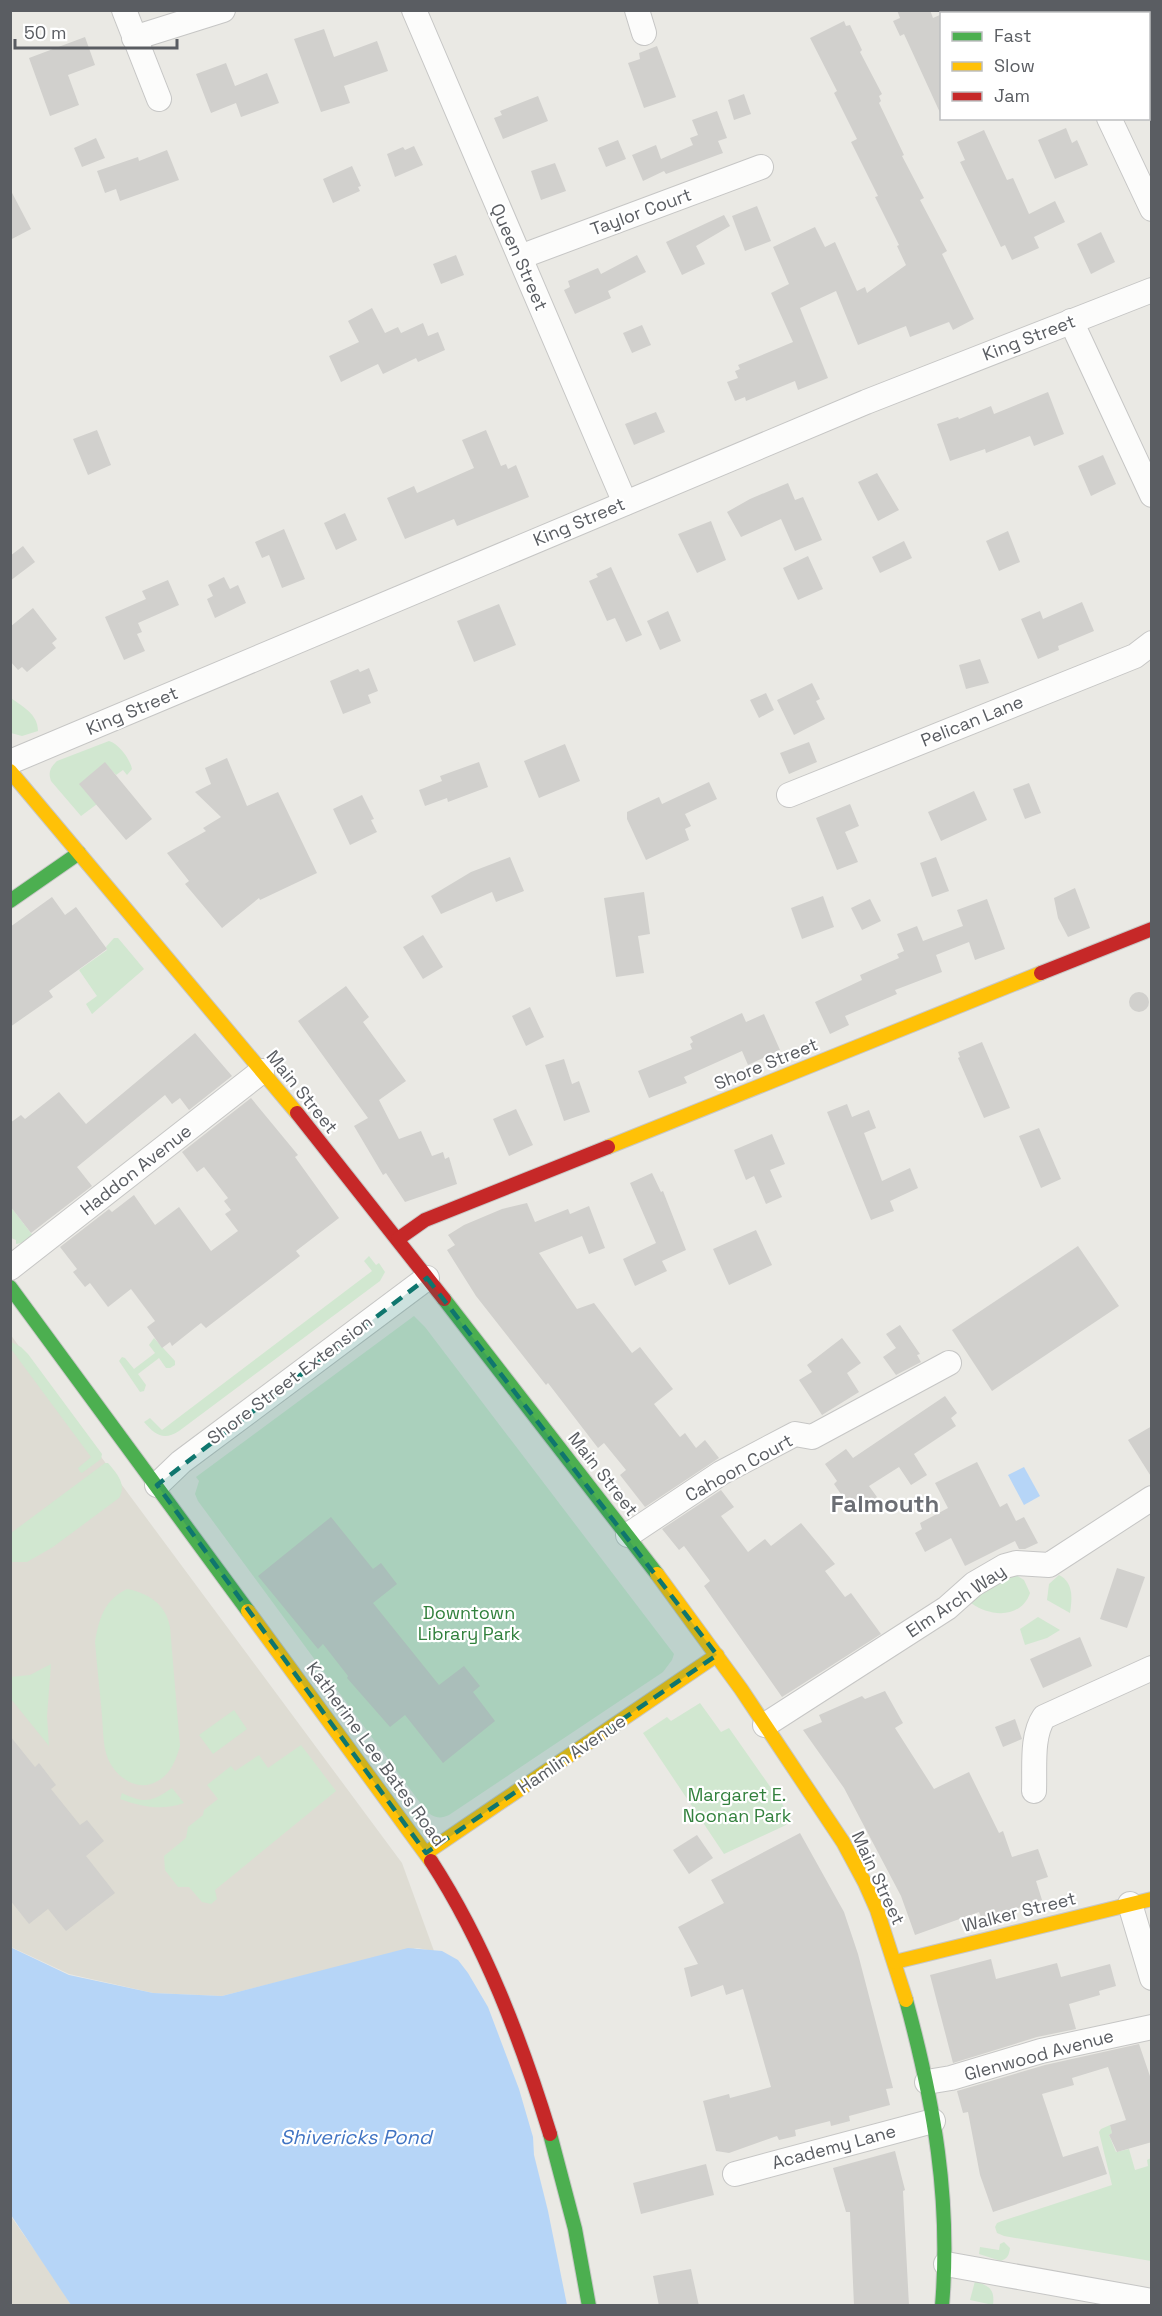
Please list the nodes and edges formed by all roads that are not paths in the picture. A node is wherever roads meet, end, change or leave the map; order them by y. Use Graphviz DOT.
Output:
graph roads {
  1 [pos="124,10"];
  2 [pos="223,10"];
  3 [pos="414,10"];
  4 [pos="637,10"];
  5 [pos="644,33"];
  6 [pos="135,38"];
  7 [pos="159,99"];
  8 [pos="1110,120"];
  9 [pos="761,167"];
  10 [pos="1152,209"];
  11 [pos="520,256"];
  12 [pos="1152,290"];
  13 [pos="1071,321"];
  14 [pos="1152,495"];
  15 [pos="625,503"];
  16 [pos="1152,643"];
  17 [pos="10,762"];
  18 [pos="10,771"];
  19 [pos="789,795"];
  20 [pos="80,853"];
  21 [pos="10,901"];
  22 [pos="1152,929"];
  23 [pos="262,1071"];
  24 [pos="398,1239"];
  25 [pos="10,1268"];
  26 [pos="427,1278"];
  27 [pos="14,1300"];
  28 [pos="949,1363"];
  29 [pos="157,1485"];
  30 [pos="1152,1498"];
  31 [pos="628,1534"];
  32 [pos="717,1655"];
  33 [pos="1152,1668"];
  34 [pos="765,1725"];
  35 [pos="1034,1791"];
  36 [pos="426,1853"];
  37 [pos="1141,1902"];
  38 [pos="895,1962"];
  39 [pos="1152,1978"];
  40 [pos="1152,2027"];
  41 [pos="927,2082"];
  42 [pos="933,2121"];
  43 [pos="735,2174"];
  44 [pos="946,2264"];
  45 [pos="1152,2301"];
  46 [pos="590,2306"];
  47 [pos="942,2306"];
  1 -- 6 [label="street"];
  2 -- 6 [label="street"];
  3 -- 11 [label="street, Queen Street"];
  4 -- 5 [label="street"];
  6 -- 7 [label="street"];
  8 -- 10 [label="street"];
  9 -- 11 [label="street, Taylor Court"];
  11 -- 15 [label="street, Queen Street"];
  12 -- 13 [label="street, King Street"];
  13 -- 14 [label="street"];
  13 -- 15 [label="street, King Street"];
  15 -- 17 [label="street, King Street"];
  16 -- 19 [label="street, Pelican Lane"];
  18 -- 20 [label="main road, Main Street"];
  20 -- 21 [label="main road"];
  20 -- 23 [label="main road, Main Street"];
  22 -- 24 [label="main road, Shore Street"];
  23 -- 24 [label="main road, Main Street"];
  23 -- 25 [label="street, Haddon Avenue"];
  24 -- 26 [label="main road, Main Street"];
  26 -- 29 [label="street, Shore Street Extension"];
  26 -- 31 [label="main road, Main Street"];
  27 -- 29 [label="main road, Katherine Lee Bates Road"];
  28 -- 31 [label="street, Cahoon Court"];
  29 -- 36 [label="main road, Katherine Lee Bates Road"];
  30 -- 34 [label="street, Elm Arch Way"];
  31 -- 32 [label="main road, Main Street"];
  32 -- 34 [label="main road, Main Street"];
  32 -- 36 [label="main road, Hamlin Avenue"];
  33 -- 35 [label="street"];
  34 -- 38 [label="main road, Main Street"];
  36 -- 46 [label="main road, Katherine Lee Bates Road"];
  37 -- 38 [label="main road, Walker Street"];
  37 -- 39 [label="street"];
  38 -- 41 [label="main road, Main Street"];
  40 -- 41 [label="street, Glenwood Avenue"];
  41 -- 42 [label="main road, Main Street"];
  42 -- 43 [label="street, Academy Lane"];
  42 -- 44 [label="main road, Main Street"];
  44 -- 45 [label="street"];
  44 -- 47 [label="main road, Main Street"];
}
